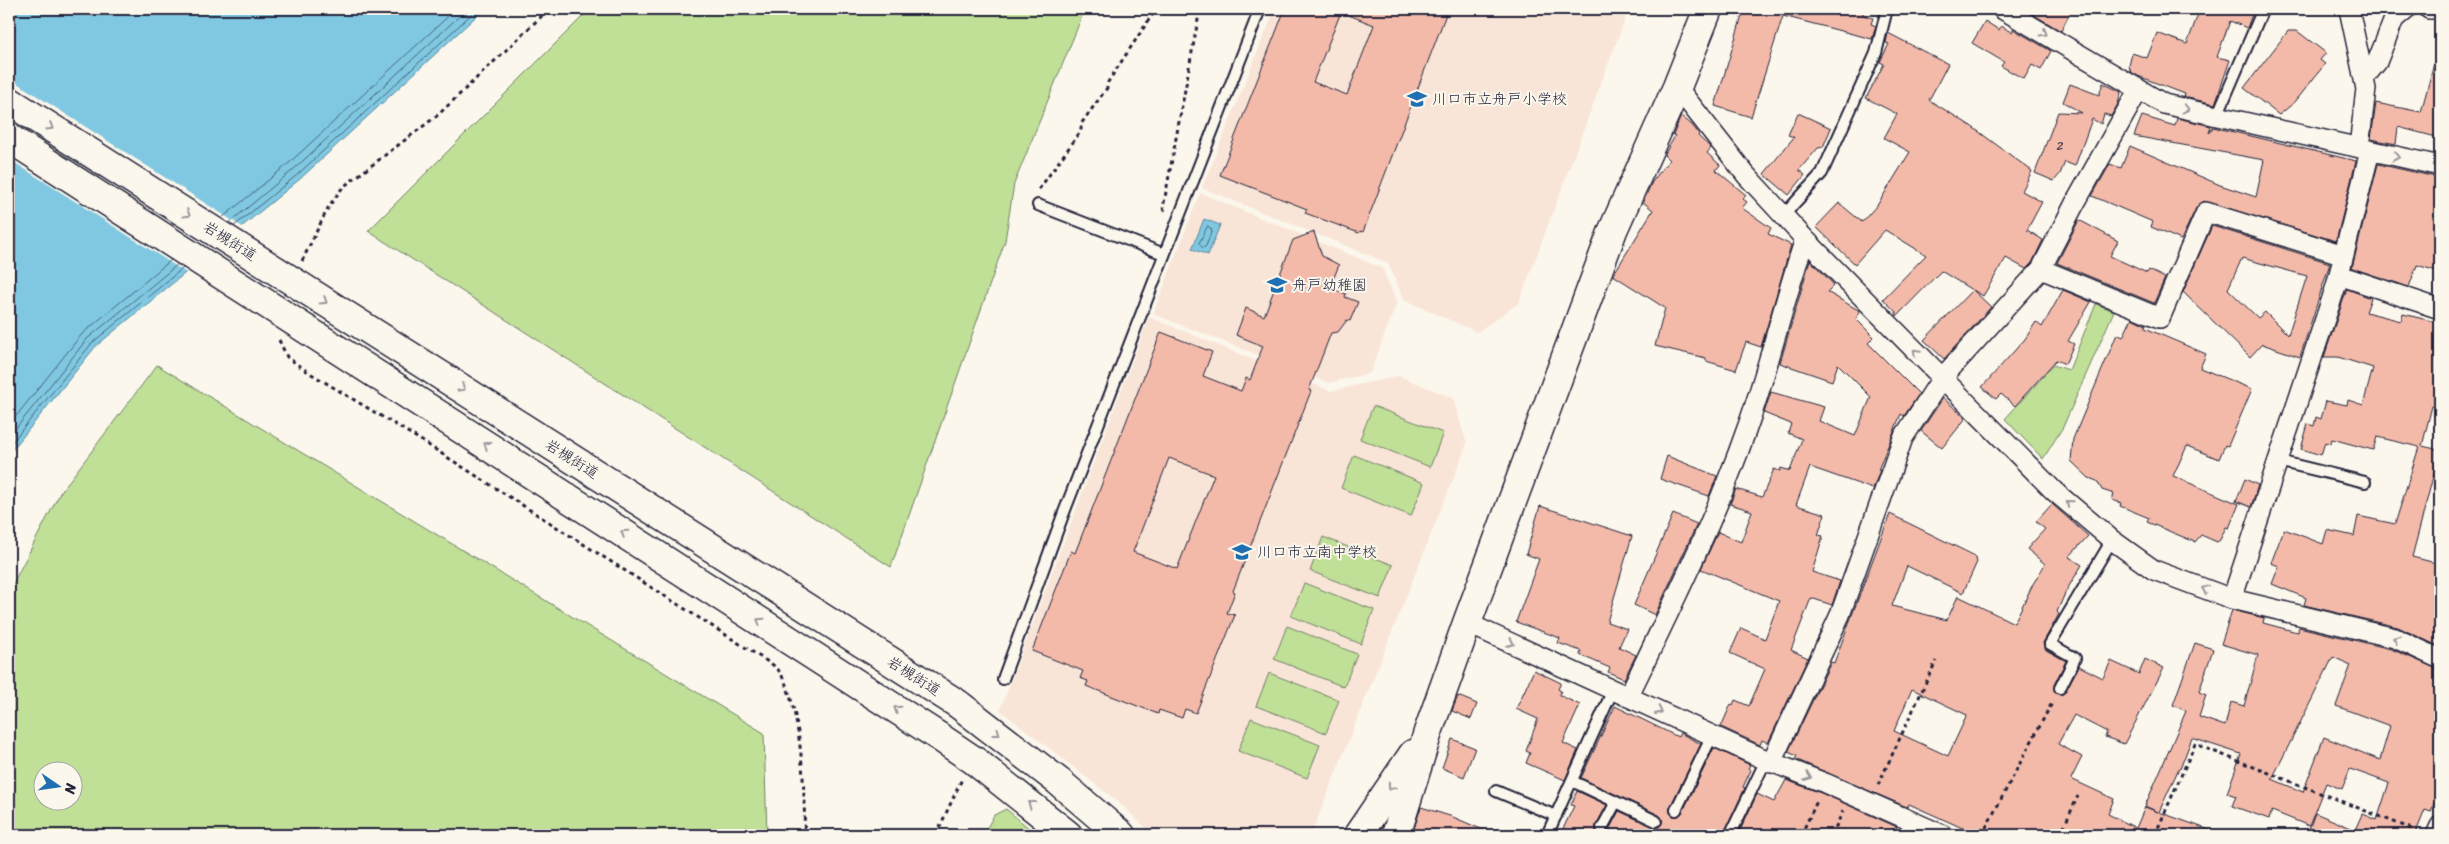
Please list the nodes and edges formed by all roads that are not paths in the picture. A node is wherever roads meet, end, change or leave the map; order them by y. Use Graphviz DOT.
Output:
graph roads {
  1 [pos="1260,9"];
  2 [pos="1708,9"];
  3 [pos="1887,9"];
  4 [pos="2002,9"];
  5 [pos="2263,9"];
  6 [pos="2349,9"];
  7 [pos="2406,9"];
  8 [pos="2429,9"];
  9 [pos="2440,10"];
  10 [pos="2364,78"];
  11 [pos="1677,87"];
  12 [pos="2139,89"];
  13 [pos="9,101"];
  14 [pos="2218,116"];
  15 [pos="9,138"];
  16 [pos="2364,149"];
  17 [pos="2440,166"];
  18 [pos="1038,205"];
  19 [pos="1783,216"];
  20 [pos="1805,239"];
  21 [pos="1164,254"];
  22 [pos="2344,256"];
  23 [pos="2041,269"];
  24 [pos="2339,275"];
  25 [pos="2440,310"];
  26 [pos="1942,378"];
  27 [pos="2278,461"];
  28 [pos="2365,482"];
  29 [pos="2112,540"];
  30 [pos="2232,599"];
  31 [pos="1467,623"];
  32 [pos="2439,655"];
  33 [pos="1003,679"];
  34 [pos="2060,688"];
  35 [pos="1621,694"];
  36 [pos="1428,732"];
  37 [pos="1712,736"];
  38 [pos="1769,762"];
  39 [pos="1572,781"];
  40 [pos="1496,791"];
  41 [pos="1616,802"];
  42 [pos="1676,810"];
  43 [pos="1556,816"];
  44 [pos="1656,821"];
  45 [pos="2440,826"];
  46 [pos="1602,828"];
  47 [pos="2427,833"];
  48 [pos="1068,835"];
  49 [pos="1121,835"];
  50 [pos="1358,835"];
  51 [pos="1396,835"];
  52 [pos="1548,835"];
  53 [pos="1730,835"];
  54 [pos="1943,835"];
  1 -- 21 [label="lane"];
  2 -- 11 [label="main road"];
  3 -- 19 [label="lane"];
  4 -- 12 [label="street, one-way"];
  5 -- 14 [label="lane"];
  6 -- 10 [label="street"];
  7 -- 10 [label="street"];
  8 -- 9 [label="street"];
  10 -- 16 [label="street"];
  11 -- 19 [label="street"];
  11 -- 31 [label="main road"];
  12 -- 14 [label="street, one-way"];
  12 -- 23 [label="street"];
  13 -- 49 [label="main road, 岩槻街道, one-way, bridge"];
  14 -- 16 [label="street"];
  48 -- 15 [label="main road, one-way, bridge"];
  16 -- 17 [label="street, one-way"];
  16 -- 22 [label="street"];
  18 -- 21 [label="lane"];
  19 -- 20 [label="street"];
  26 -- 20 [label="street, one-way"];
  20 -- 35 [label="street"];
  21 -- 33 [label="lane"];
  22 -- 23 [label="street"];
  22 -- 24 [label="street"];
  23 -- 26 [label="street"];
  24 -- 25 [label="street"];
  24 -- 27 [label="street"];
  29 -- 26 [label="street, one-way"];
  26 -- 38 [label="street"];
  27 -- 28 [label="lane"];
  27 -- 30 [label="street"];
  30 -- 29 [label="street, one-way"];
  29 -- 34 [label="lane"];
  32 -- 30 [label="street, one-way"];
  31 -- 35 [label="street, one-way"];
  31 -- 36 [label="main road"];
  35 -- 37 [label="street, one-way"];
  35 -- 39 [label="lane"];
  36 -- 50 [label="main road, one-way"];
  36 -- 51 [label="main road"];
  37 -- 38 [label="street"];
  37 -- 42 [label="lane"];
  38 -- 53 [label="lane"];
  38 -- 54 [label="street, one-way"];
  39 -- 41 [label="lane"];
  39 -- 43 [label="lane"];
  40 -- 43 [label="lane"];
  41 -- 44 [label="lane"];
  41 -- 46 [label="lane"];
  43 -- 52 [label="lane"];
  45 -- 47 [label="street"];
}
